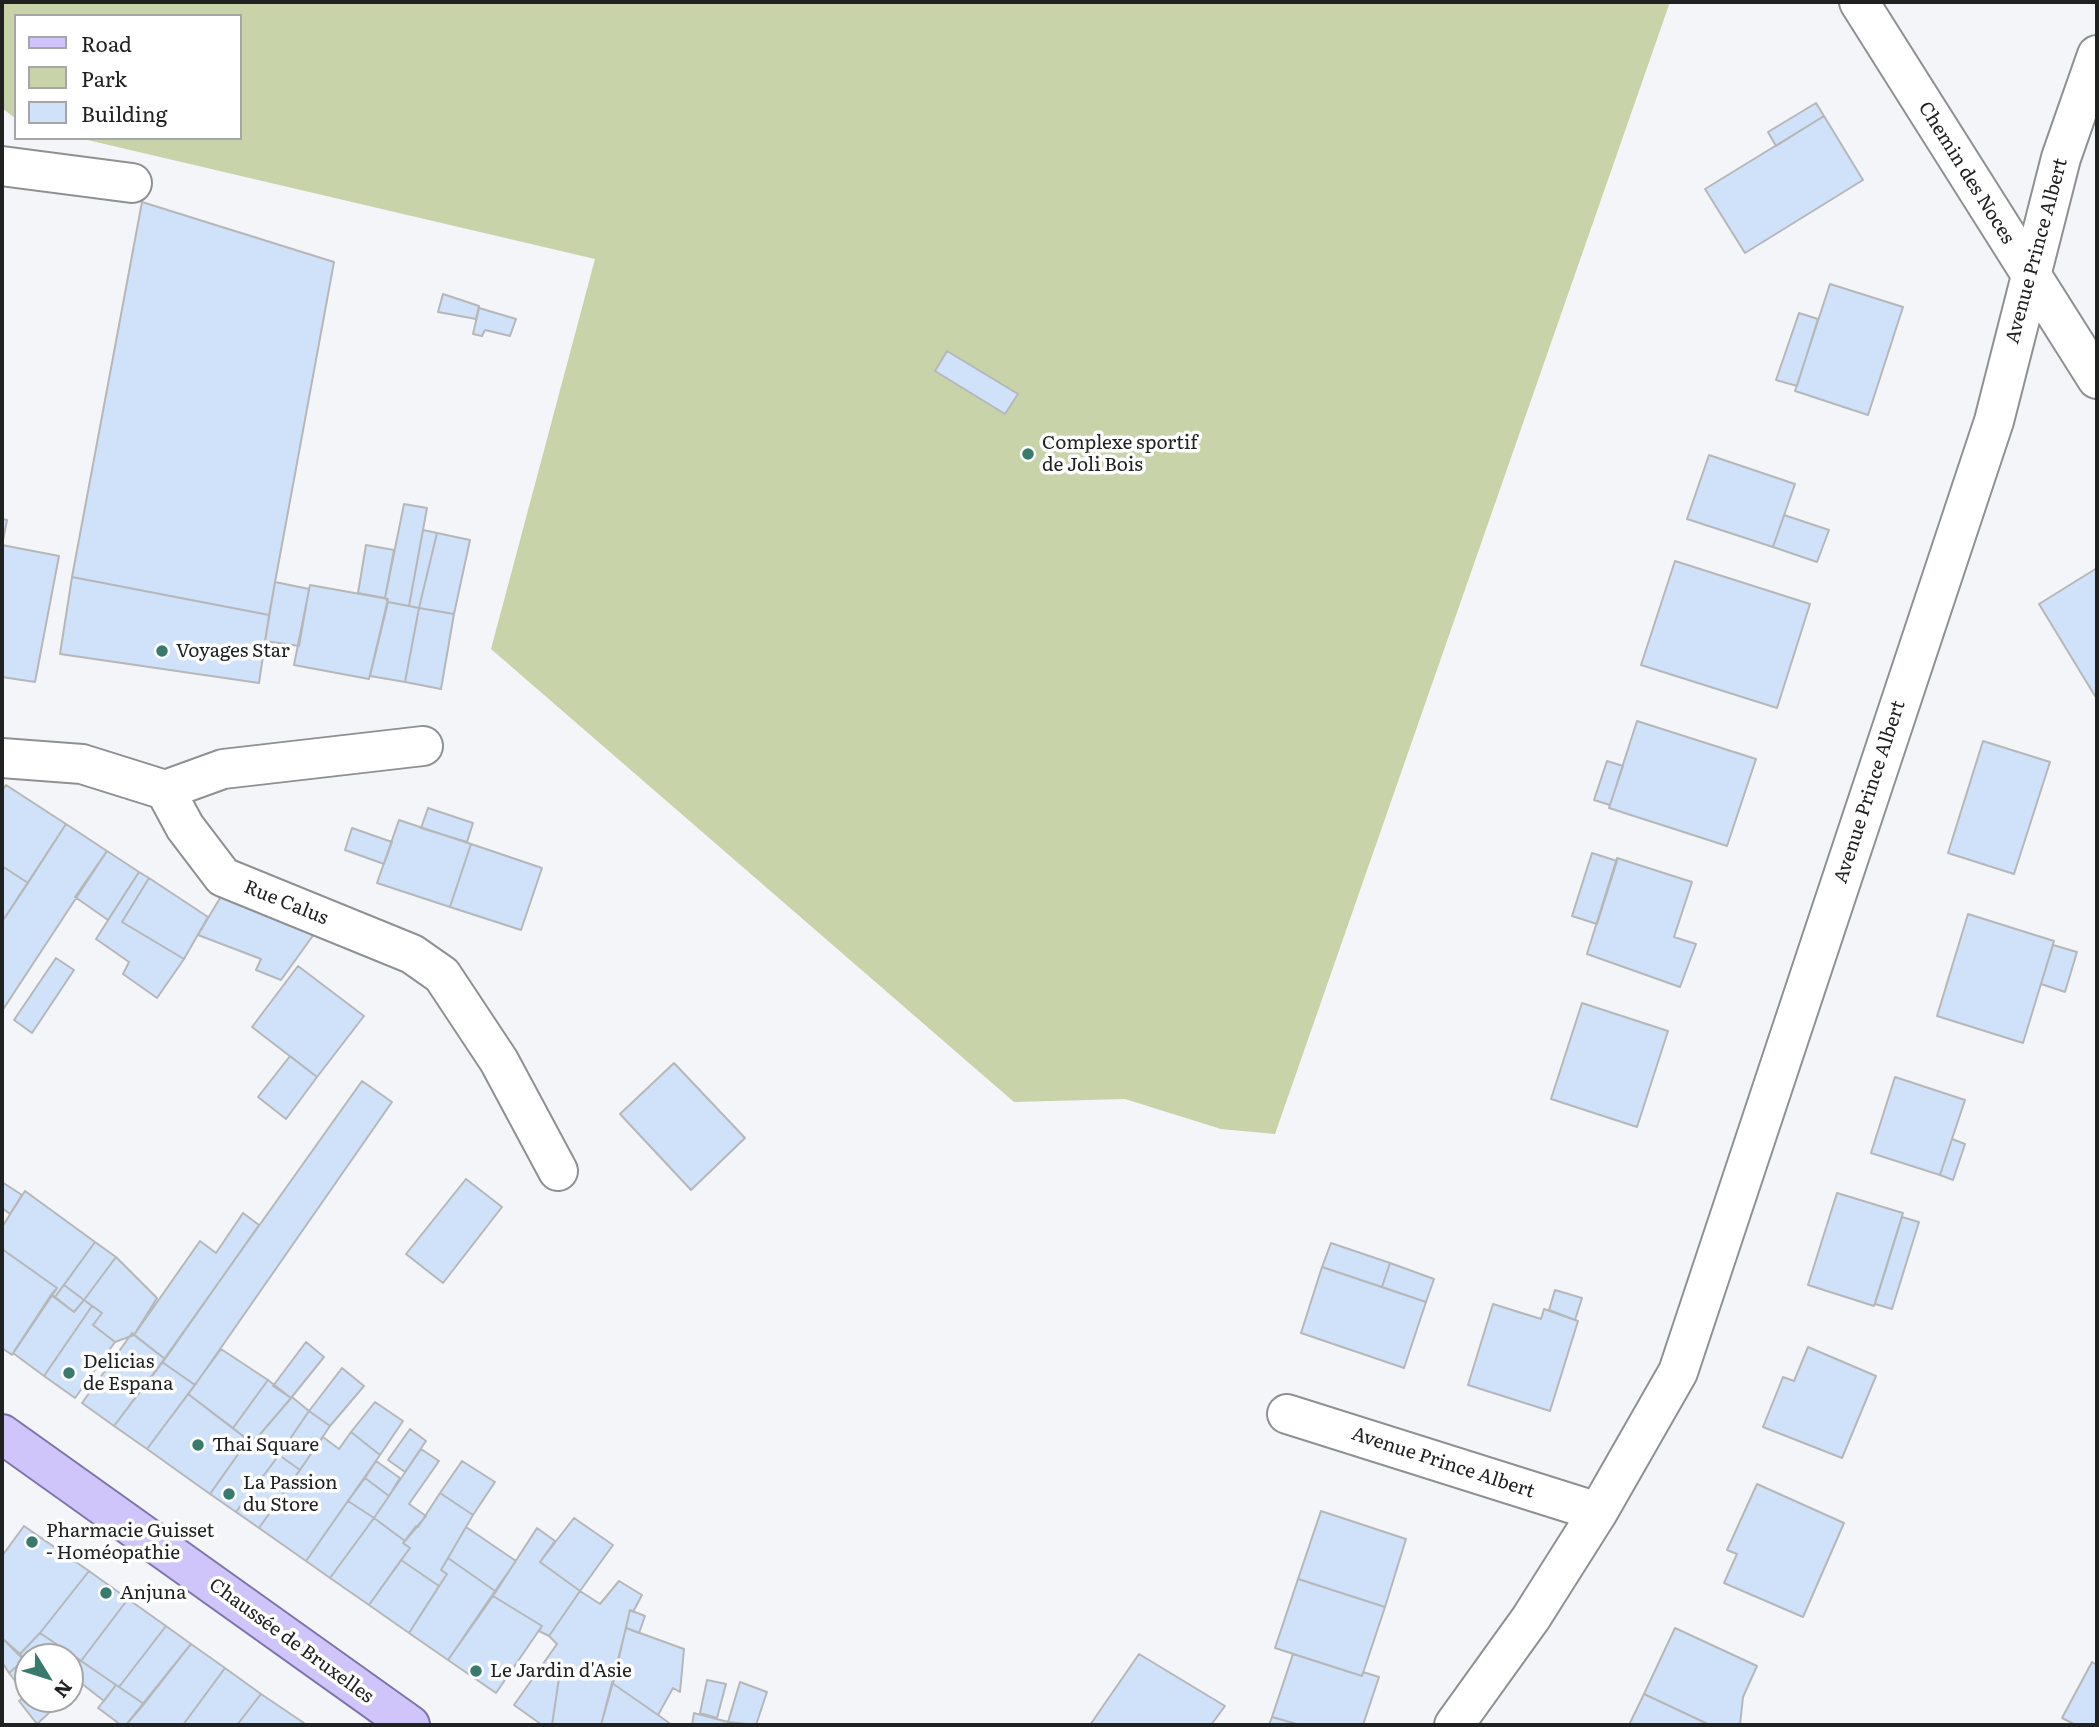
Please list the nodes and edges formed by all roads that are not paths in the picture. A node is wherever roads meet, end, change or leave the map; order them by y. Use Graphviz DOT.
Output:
graph roads {
  1 [pos="1859,2"];
  2 [pos="2097,55"];
  3 [pos="2,166"];
  4 [pos="132,183"];
  5 [pos="2030,276"];
  6 [pos="2097,379"];
  7 [pos="422,746"];
  8 [pos="2,758"];
  9 [pos="165,790"];
  10 [pos="558,1171"];
  11 [pos="1287,1414"];
  12 [pos="2,1434"];
  13 [pos="1598,1512"];
  14 [pos="410,1725"];
  15 [pos="1454,1725"];
  1 -- 5 [label="street, Chemin des Noces"];
  2 -- 5 [label="street, Avenue Prince Albert"];
  3 -- 4 [label="street"];
  5 -- 6 [label="street, Chemin des Noces"];
  5 -- 13 [label="street, Avenue Prince Albert"];
  7 -- 9 [label="street"];
  8 -- 9 [label="street"];
  9 -- 10 [label="street, Rue Calus"];
  11 -- 13 [label="street, Avenue Prince Albert"];
  12 -- 14 [label="main road, Chaussée de Bruxelles"];
  13 -- 15 [label="street, Avenue Prince Albert"];
}
